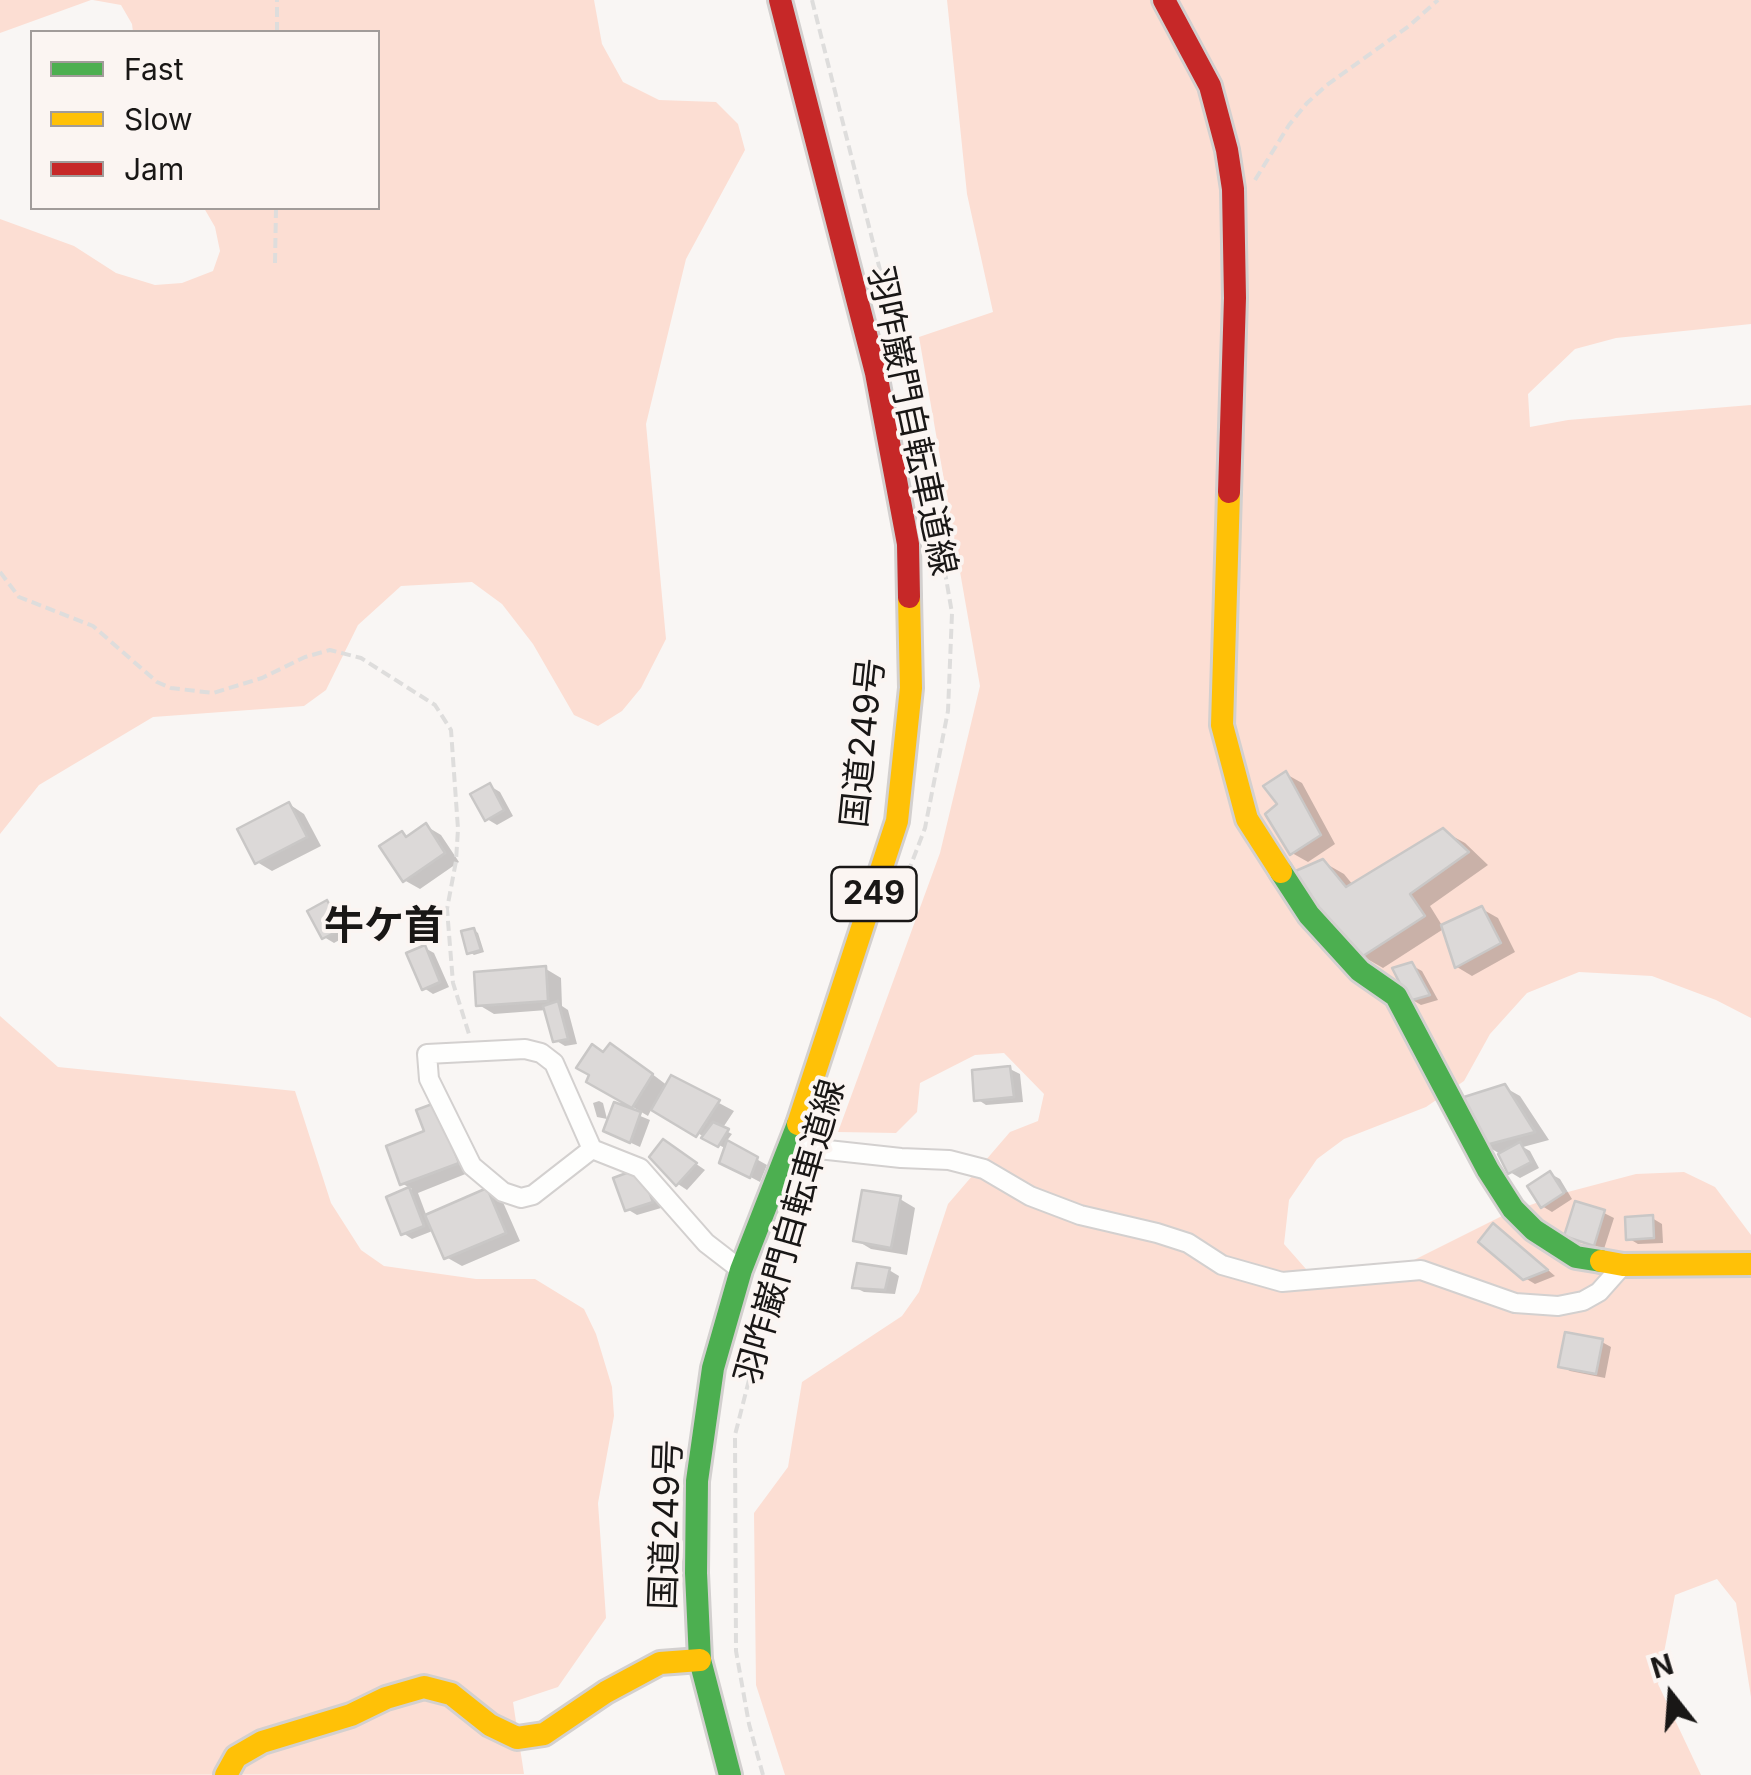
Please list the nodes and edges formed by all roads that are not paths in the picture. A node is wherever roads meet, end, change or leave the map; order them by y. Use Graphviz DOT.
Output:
graph roads {
  1 [pos="780,0"];
  2 [pos="1164,0"];
  3 [pos="791,1146"];
  4 [pos="592,1149"];
  5 [pos="1751,1264"];
  6 [pos="1623,1265"];
  7 [pos="741,1270"];
  8 [pos="700,1660"];
  9 [pos="226,1775"];
  10 [pos="730,1775"];
  1 -- 3 [label="main road, 国道249号 / 249"];
  2 -- 6 [label="main road"];
  3 -- 6 [label="street"];
  3 -- 7 [label="main road, 国道249号 / 249"];
  4 -- 4 [label="street"];
  4 -- 7 [label="street"];
  5 -- 6 [label="main road"];
  7 -- 8 [label="main road, 国道249号 / 249"];
  8 -- 9 [label="main road"];
  8 -- 10 [label="main road, 国道249号 / 249"];
}
